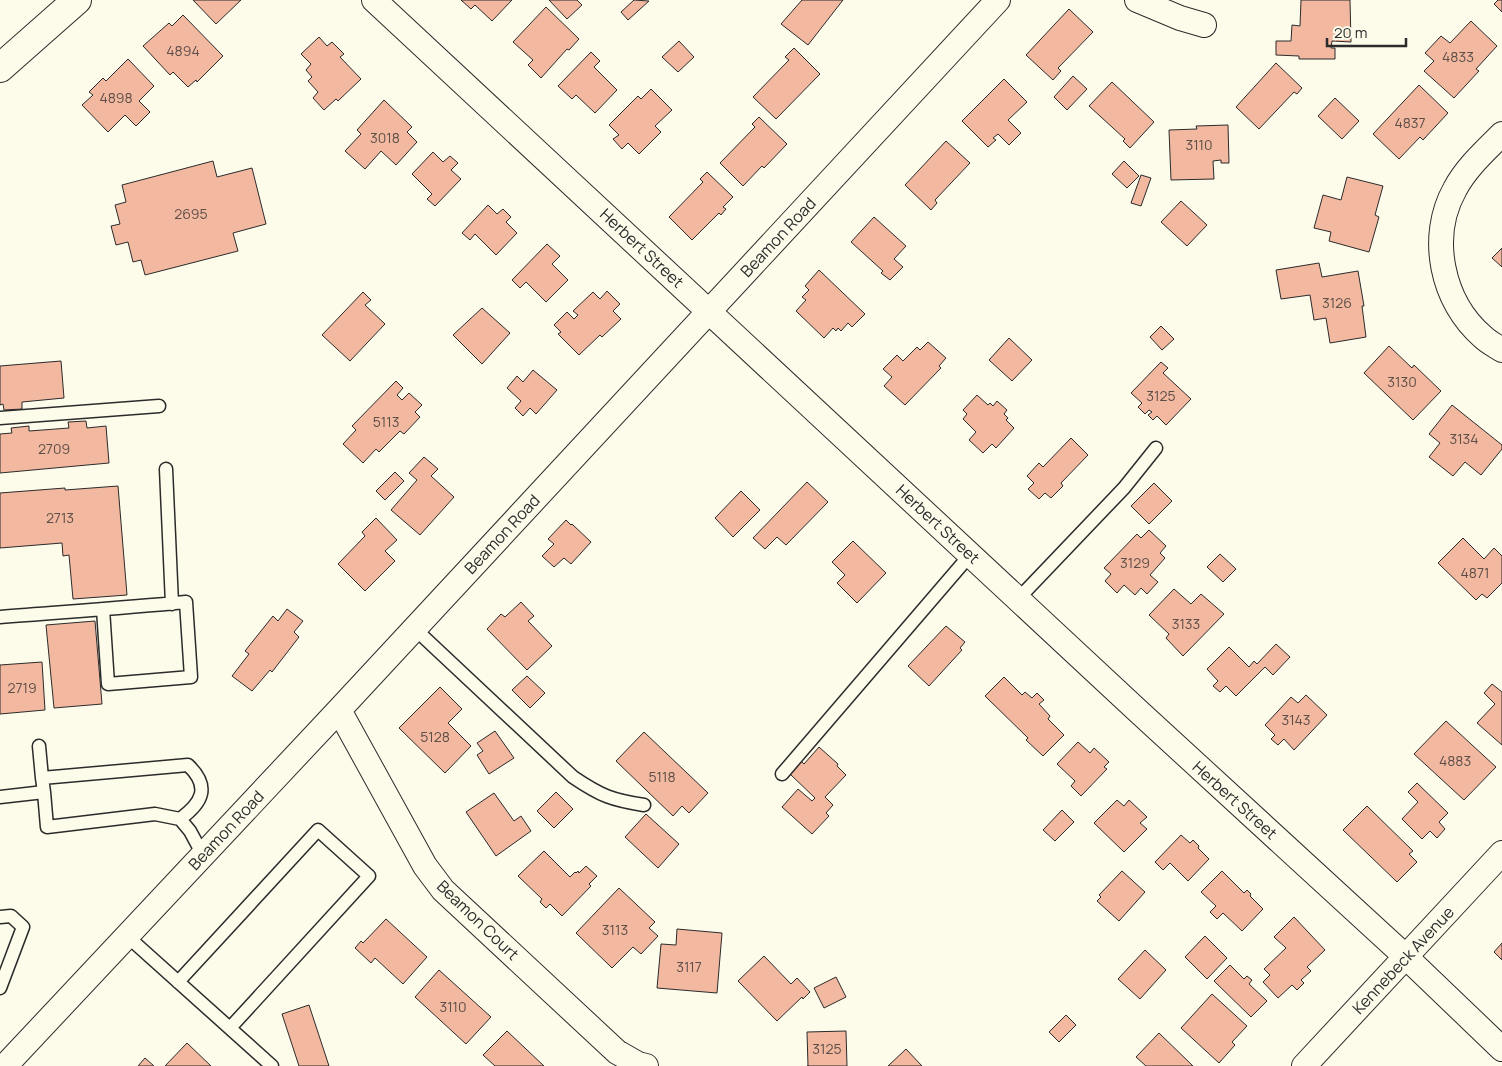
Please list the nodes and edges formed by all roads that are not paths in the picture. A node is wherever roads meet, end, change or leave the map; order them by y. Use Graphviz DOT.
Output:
graph roads {
  1 [pos="77,0"];
  2 [pos="374,0"];
  3 [pos="998,0"];
  4 [pos="1137,0"];
  5 [pos="1204,25"];
  6 [pos="0,68"];
  7 [pos="1502,134"];
  8 [pos="710,311"];
  9 [pos="1502,350"];
  10 [pos="159,406"];
  11 [pos="0,418"];
  12 [pos="1156,448"];
  13 [pos="166,469"];
  14 [pos="970,555"];
  15 [pos="1018,599"];
  16 [pos="172,604"];
  17 [pos="103,609"];
  18 [pos="0,617"];
  19 [pos="414,628"];
  20 [pos="339,710"];
  21 [pos="39,746"];
  22 [pos="782,774"];
  23 [pos="42,778"];
  24 [pos="44,792"];
  25 [pos="0,797"];
  26 [pos="644,805"];
  27 [pos="180,819"];
  28 [pos="1502,853"];
  29 [pos="203,855"];
  30 [pos="0,917"];
  31 [pos="128,936"];
  32 [pos="1406,957"];
  33 [pos="178,982"];
  34 [pos="0,988"];
  35 [pos="230,1028"];
  36 [pos="1502,1049"];
  37 [pos="5,1066"];
  38 [pos="272,1066"];
  39 [pos="646,1066"];
  40 [pos="1304,1066"];
  1 -- 6 [label="street"];
  2 -- 8 [label="street, Herbert Street"];
  3 -- 8 [label="street, Beamon Road"];
  4 -- 5 [label="street"];
  7 -- 9 [label="street"];
  8 -- 14 [label="street, Herbert Street"];
  8 -- 19 [label="street, Beamon Road"];
  10 -- 11 [label="lane"];
  12 -- 15 [label="lane"];
  13 -- 16 [label="lane"];
  14 -- 15 [label="street, Herbert Street"];
  14 -- 22 [label="lane"];
  15 -- 32 [label="street, Herbert Street"];
  16 -- 17 [label="lane"];
  16 -- 17 [label="lane"];
  17 -- 18 [label="lane"];
  19 -- 20 [label="street, Beamon Road"];
  19 -- 26 [label="lane"];
  20 -- 29 [label="street, Beamon Road"];
  20 -- 39 [label="street, Beamon Court"];
  21 -- 23 [label="lane"];
  23 -- 24 [label="lane"];
  23 -- 27 [label="lane"];
  24 -- 25 [label="lane"];
  24 -- 27 [label="lane"];
  27 -- 29 [label="lane"];
  28 -- 32 [label="street, Kennebeck Avenue"];
  29 -- 31 [label="street, Beamon Road"];
  30 -- 34 [label="lane"];
  31 -- 33 [label="lane"];
  31 -- 37 [label="street, Beamon Road"];
  32 -- 36 [label="street, Herbert Street"];
  32 -- 40 [label="street, Kennebeck Avenue"];
  33 -- 35 [label="lane"];
  33 -- 35 [label="lane"];
  35 -- 38 [label="lane"];
}
